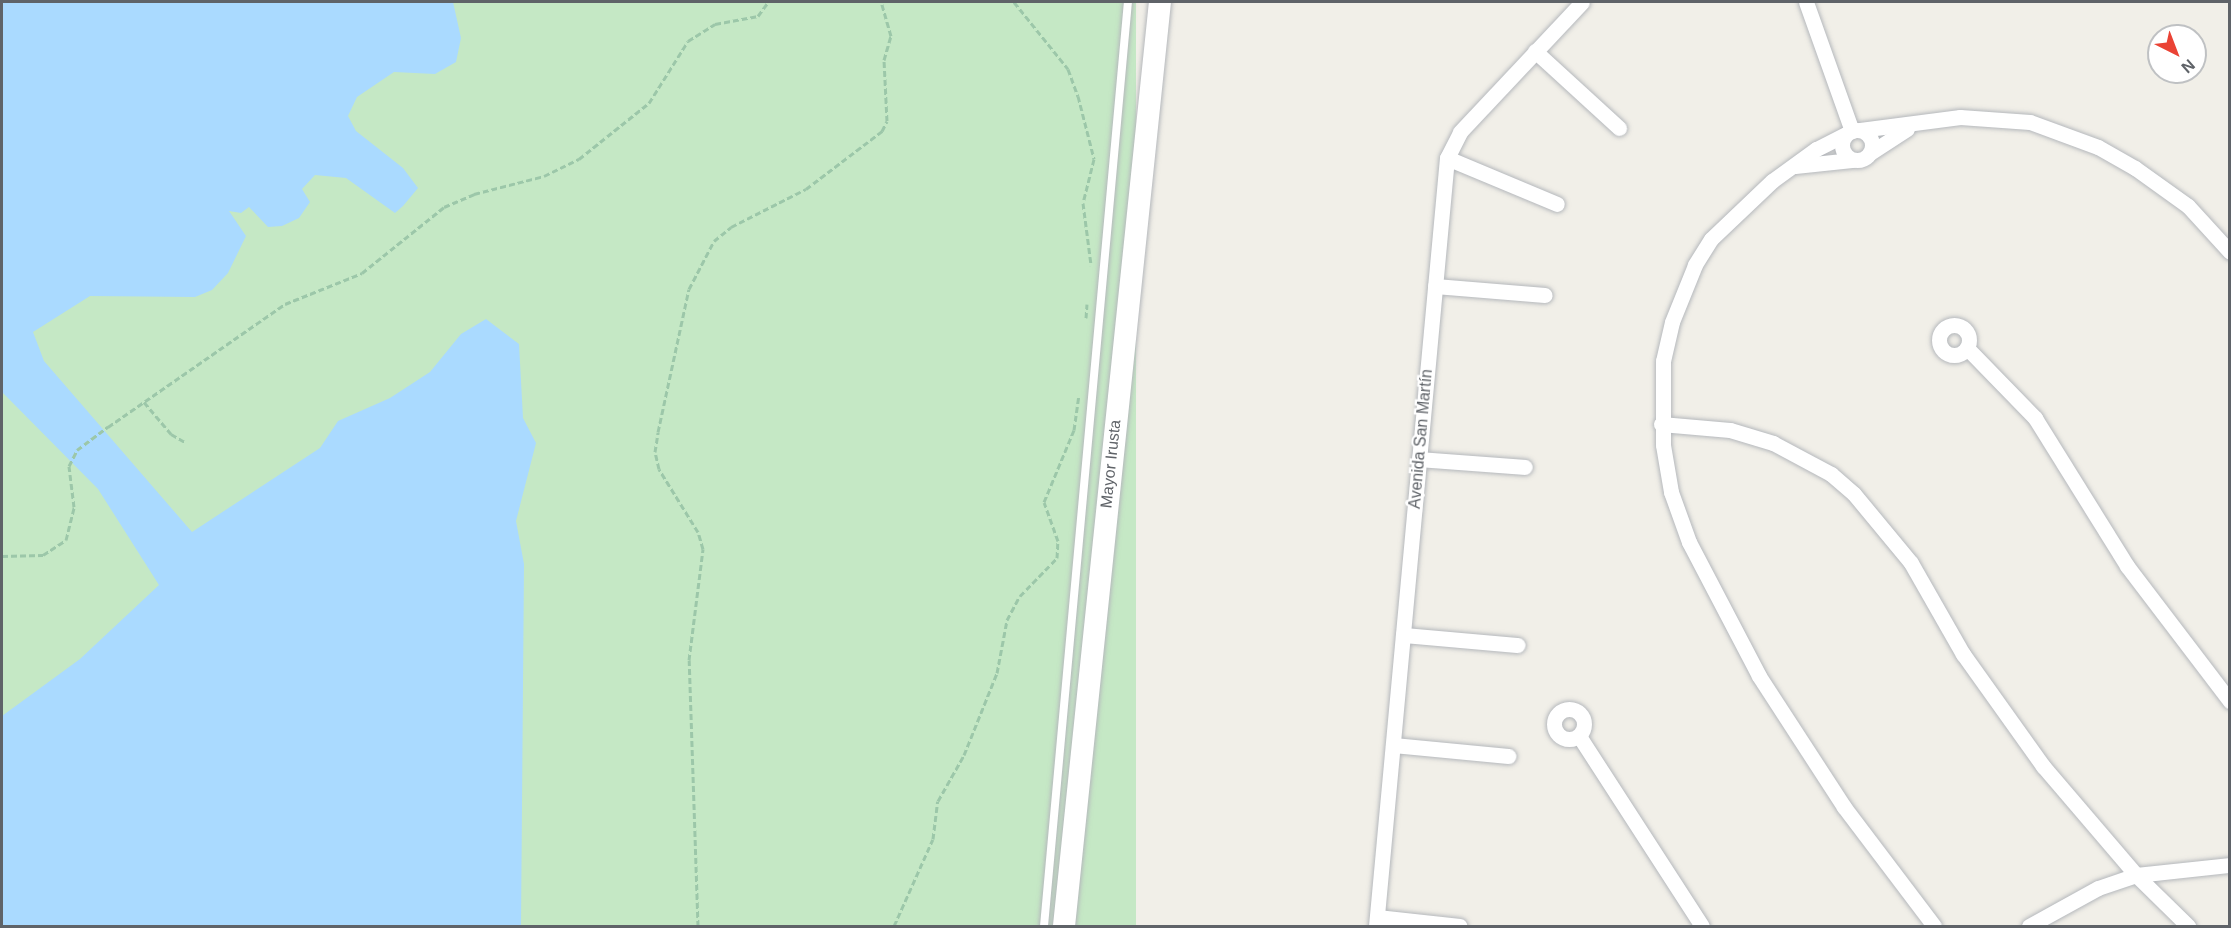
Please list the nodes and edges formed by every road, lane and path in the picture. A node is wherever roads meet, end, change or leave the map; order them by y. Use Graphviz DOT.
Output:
graph roads {
  1 [pos="768,2"];
  2 [pos="881,2"];
  3 [pos="1014,2"];
  4 [pos="1128,2"];
  5 [pos="1160,2"];
  6 [pos="1582,2"];
  7 [pos="1806,2"];
  8 [pos="1535,51"];
  9 [pos="1920,122"];
  10 [pos="1619,128"];
  11 [pos="1853,132"];
  12 [pos="1870,153"];
  13 [pos="1447,158"];
  14 [pos="1852,160"];
  15 [pos="1792,167"];
  16 [pos="1557,204"];
  17 [pos="2229,252"];
  18 [pos="1092,277"];
  19 [pos="1435,286"];
  20 [pos="1545,295"];
  21 [pos="1088,300"];
  22 [pos="1086,321"];
  23 [pos="1967,348"];
  24 [pos="1080,387"];
  25 [pos="144,402"];
  26 [pos="1661,424"];
  27 [pos="185,442"];
  28 [pos="1419,459"];
  29 [pos="1525,467"];
  30 [pos="2,556"];
  31 [pos="1403,635"];
  32 [pos="1518,645"];
  33 [pos="2229,700"];
  34 [pos="1579,736"];
  35 [pos="1393,746"];
  36 [pos="1508,756"];
  37 [pos="2229,865"];
  38 [pos="2136,875"];
  39 [pos="1377,922"];
  40 [pos="698,927"];
  41 [pos="894,927"];
  42 [pos="1044,927"];
  43 [pos="1064,927"];
  44 [pos="1460,927"];
  45 [pos="1702,927"];
  46 [pos="1934,927"];
  47 [pos="2029,927"];
  48 [pos="2188,927"];
  1 -- 25 [label="path"];
  2 -- 40 [label="path"];
  3 -- 18 [label="path"];
  4 -- 42 [label="lane"];
  5 -- 43 [label="main road, Mayor Irusta"];
  6 -- 8 [label="street, Avenida San Martín"];
  7 -- 11 [label="street"];
  8 -- 10 [label="street"];
  8 -- 13 [label="street, Avenida San Martín"];
  9 -- 11 [label="street"];
  9 -- 12 [label="street"];
  9 -- 17 [label="street"];
  11 -- 12 [label="street"];
  11 -- 14 [label="street"];
  11 -- 15 [label="street"];
  12 -- 14 [label="street"];
  13 -- 16 [label="street"];
  13 -- 19 [label="street, Avenida San Martín"];
  14 -- 15 [label="street"];
  15 -- 26 [label="street"];
  19 -- 20 [label="street"];
  19 -- 28 [label="street, Avenida San Martín"];
  21 -- 22 [label="path"];
  23 -- 33 [label="street"];
  24 -- 41 [label="path"];
  25 -- 27 [label="path"];
  25 -- 30 [label="path"];
  26 -- 38 [label="street"];
  26 -- 46 [label="street"];
  28 -- 29 [label="street"];
  28 -- 31 [label="street, Avenida San Martín"];
  31 -- 32 [label="street"];
  31 -- 35 [label="street, Avenida San Martín"];
  34 -- 45 [label="street"];
  35 -- 36 [label="street"];
  35 -- 39 [label="street, Avenida San Martín"];
  37 -- 38 [label="street"];
  38 -- 47 [label="street"];
  38 -- 48 [label="street"];
  39 -- 44 [label="street"];
}
